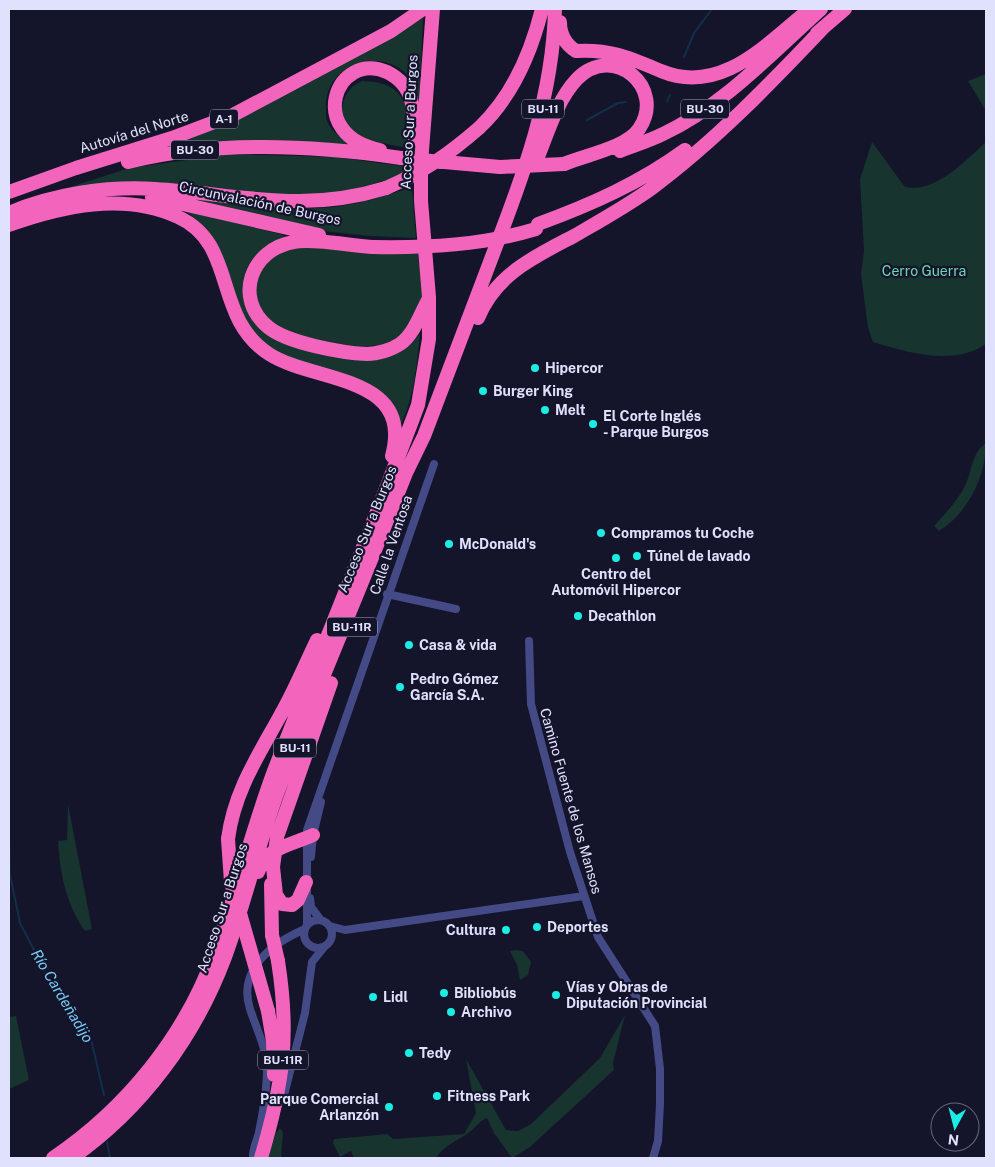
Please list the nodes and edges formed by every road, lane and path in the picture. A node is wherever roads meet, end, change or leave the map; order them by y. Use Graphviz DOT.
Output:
graph roads {
  1 [pos="423,9"];
  2 [pos="432,9"];
  3 [pos="542,9"];
  4 [pos="555,9"];
  5 [pos="560,9"];
  6 [pos="810,9"];
  7 [pos="821,9"];
  8 [pos="845,9"];
  9 [pos="824,27"];
  10 [pos="392,155"];
  11 [pos="564,164"];
  12 [pos="9,192"];
  13 [pos="74,194"];
  14 [pos="9,197"];
  15 [pos="421,201"];
  16 [pos="513,206"];
  17 [pos="9,213"];
  18 [pos="9,225"];
  19 [pos="374,245"];
  20 [pos="429,297"];
  21 [pos="424,436"];
  22 [pos="434,464"];
  23 [pos="389,484"];
  24 [pos="353,572"];
  25 [pos="387,594"];
  26 [pos="456,609"];
  27 [pos="529,641"];
  28 [pos="310,836"];
  29 [pos="273,867"];
  30 [pos="306,889"];
  31 [pos="584,896"];
  32 [pos="320,919"];
  33 [pos="306,926"];
  34 [pos="330,926"];
  35 [pos="344,930"];
  36 [pos="332,938"];
  37 [pos="325,946"];
  38 [pos="197,1013"];
  39 [pos="53,1158"];
  40 [pos="72,1158"];
  41 [pos="255,1158"];
  42 [pos="263,1158"];
  43 [pos="652,1158"];
  1 -- 12 [label="highway, Autovía del Norte / A-1"];
  2 -- 15 [label="highway, Acceso Sur a Burgos / BU-11"];
  3 -- 13 [label="highway, bridge"];
  4 -- 16 [label="highway, Acceso Sur a Burgos / BU-11"];
  5 -- 6 [label="highway"];
  7 -- 11 [label="highway, BU-30"];
  8 -- 9 [label="highway, Circunvalación de Burgos / BU-30"];
  9 -- 19 [label="highway, Circunvalación de Burgos / BU-30"];
  9 -- 21 [label="highway"];
  10 -- 11 [label="highway, BU-30, bridge"];
  10 -- 14 [label="highway, BU-30"];
  10 -- 15 [label="highway"];
  11 -- 16 [label="highway"];
  13 -- 17 [label="highway"];
  13 -- 19 [label="highway, Circunvalación de Burgos / BU-30"];
  15 -- 20 [label="highway, Acceso Sur a Burgos / BU-11"];
  16 -- 21 [label="highway, Acceso Sur a Burgos / BU-11"];
  18 -- 23 [label="highway"];
  19 -- 20 [label="highway"];
  20 -- 23 [label="highway, Acceso Sur a Burgos / BU-11"];
  21 -- 29 [label="highway, BU-11R, bridge"];
  21 -- 38 [label="highway, Acceso Sur a Burgos / BU-11"];
  22 -- 25 [label="street, Calle la Ventosa"];
  23 -- 24 [label="highway, Acceso Sur a Burgos / BU-11"];
  24 -- 38 [label="highway, Acceso Sur a Burgos / BU-11"];
  24 -- 41 [label="highway, BU-11R, bridge"];
  25 -- 26 [label="street"];
  25 -- 28 [label="street, Calle la Ventosa"];
  27 -- 31 [label="street, Camino Fuente de los Mansos"];
  28 -- 30 [label="street, Calle la Ventosa"];
  28 -- 38 [label="highway"];
  29 -- 30 [label="highway"];
  29 -- 42 [label="highway, BU-11R, bridge"];
  30 -- 32 [label="street, Calle la Ventosa"];
  30 -- 33 [label="street, Calle la Ventosa"];
  31 -- 35 [label="street"];
  31 -- 43 [label="street, Camino Fuente de los Mansos"];
  32 -- 33 [label="street"];
  32 -- 34 [label="street"];
  33 -- 37 [label="street"];
  33 -- 41 [label="street"];
  34 -- 35 [label="street"];
  34 -- 36 [label="street"];
  35 -- 36 [label="street"];
  36 -- 37 [label="street"];
  37 -- 42 [label="street"];
  38 -- 39 [label="highway, Acceso Sur a Burgos / BU-11"];
  38 -- 40 [label="highway, Acceso Sur a Burgos / BU-11"];
}
